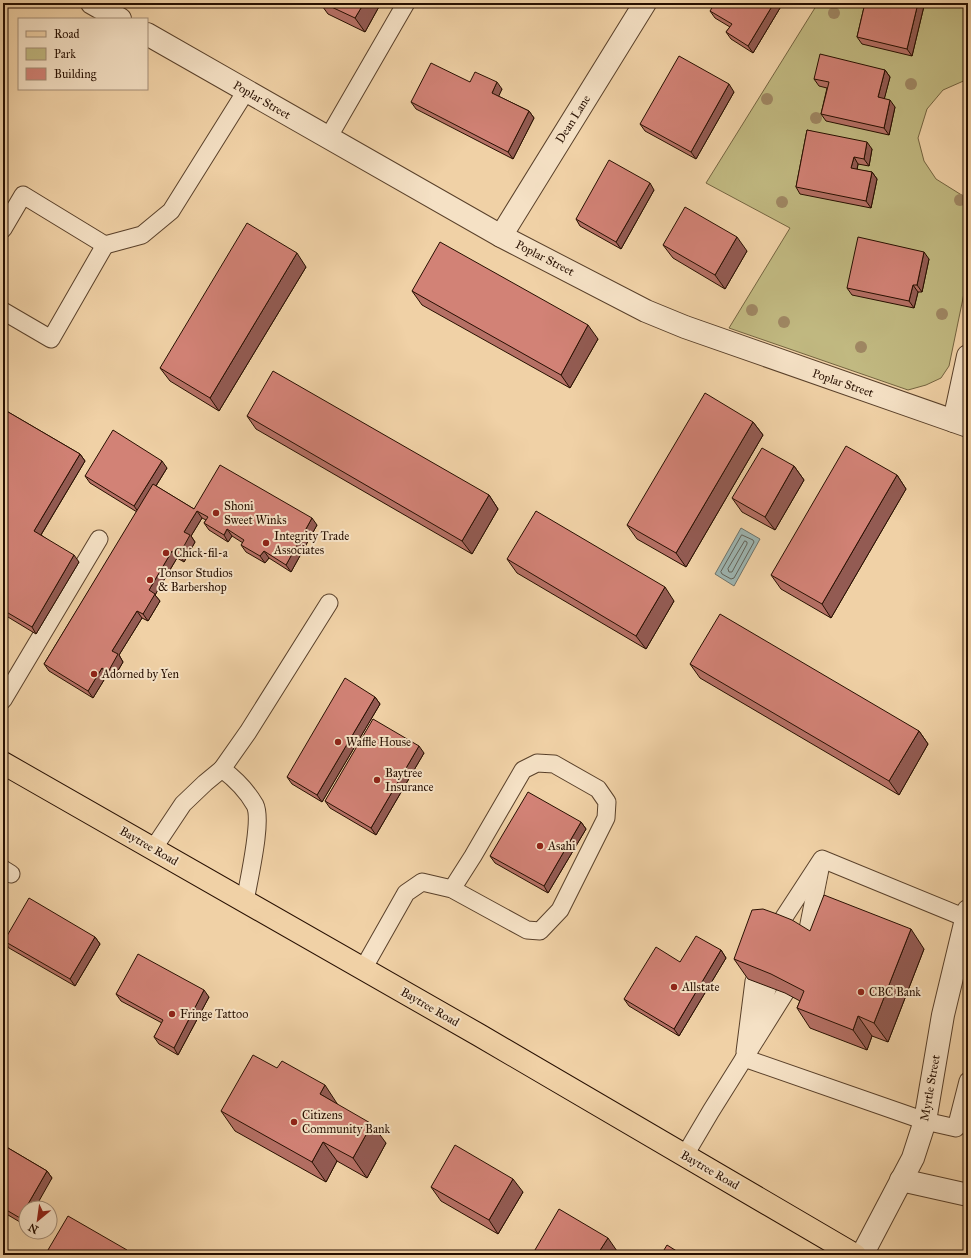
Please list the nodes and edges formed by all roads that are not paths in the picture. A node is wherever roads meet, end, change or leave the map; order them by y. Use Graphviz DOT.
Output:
graph roads {
  1 [pos="92,3"];
  2 [pos="406,3"];
  3 [pos="644,3"];
  4 [pos="118,18"];
  5 [pos="148,35"];
  6 [pos="246,91"];
  7 [pos="328,138"];
  8 [pos="3,229"];
  9 [pos="501,236"];
  10 [pos="105,245"];
  11 [pos="3,311"];
  12 [pos="968,356"];
  13 [pos="961,424"];
  14 [pos="99,539"];
  15 [pos="329,603"];
  16 [pos="3,700"];
  17 [pos="3,763"];
  18 [pos="222,769"];
  19 [pos="153,849"];
  20 [pos="822,859"];
  21 [pos="452,889"];
  22 [pos="245,902"];
  23 [pos="967,916"];
  24 [pos="363,969"];
  25 [pos="761,984"];
  26 [pos="785,993"];
  27 [pos="744,1058"];
  28 [pos="968,1081"];
  29 [pos="925,1121"];
  30 [pos="685,1155"];
  31 [pos="901,1180"];
  32 [pos="968,1195"];
  33 [pos="855,1255"];
  34 [pos="862,1255"];
  1 -- 4 [label="street"];
  2 -- 7 [label="lane"];
  3 -- 9 [label="street, Dean Lane"];
  5 -- 6 [label="street, Poplar Street"];
  6 -- 7 [label="street, Poplar Street"];
  6 -- 10 [label="lane"];
  7 -- 9 [label="street, Poplar Street"];
  8 -- 10 [label="lane"];
  9 -- 13 [label="street, Poplar Street"];
  10 -- 11 [label="lane"];
  12 -- 13 [label="street"];
  14 -- 16 [label="lane"];
  15 -- 18 [label="lane"];
  17 -- 19 [label="main road, Baytree Road"];
  18 -- 19 [label="lane"];
  18 -- 22 [label="lane"];
  19 -- 22 [label="main road, Baytree Road"];
  20 -- 20 [label="lane"];
  20 -- 23 [label="lane"];
  21 -- 21 [label="lane"];
  21 -- 24 [label="lane"];
  22 -- 24 [label="main road, Baytree Road"];
  23 -- 29 [label="street, Myrtle Street"];
  24 -- 30 [label="main road, Baytree Road"];
  25 -- 27 [label="lane"];
  26 -- 27 [label="lane"];
  27 -- 29 [label="lane"];
  27 -- 30 [label="lane"];
  28 -- 29 [label="lane"];
  29 -- 31 [label="street, Myrtle Street"];
  30 -- 33 [label="main road, Baytree Road"];
  31 -- 32 [label="street"];
  31 -- 34 [label="street, Myrtle Street"];
}
